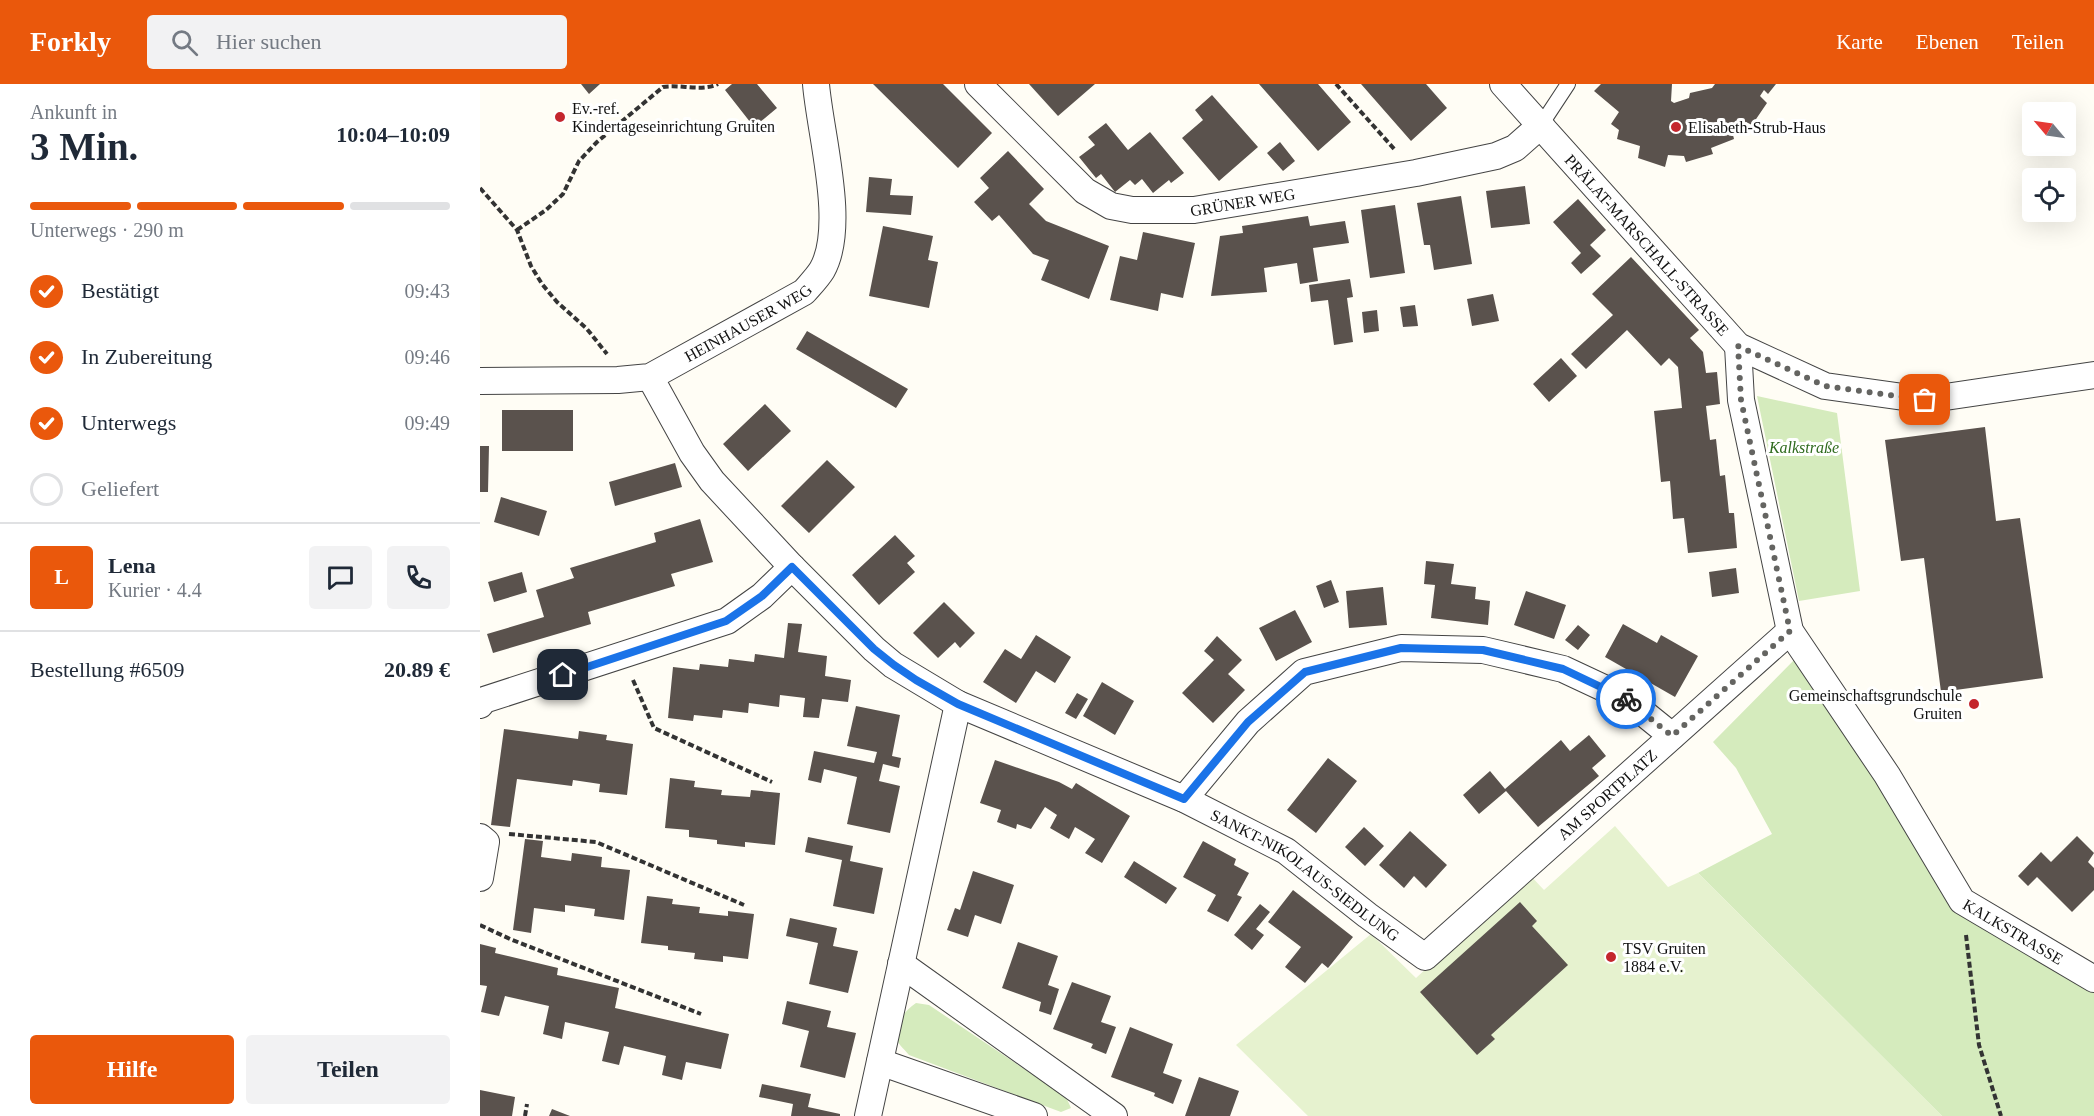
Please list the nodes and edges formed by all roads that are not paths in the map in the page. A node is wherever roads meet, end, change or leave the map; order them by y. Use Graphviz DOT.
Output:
graph roads {
  1 [pos="816,84"];
  2 [pos="978,84"];
  3 [pos="1503,84"];
  4 [pos="1568,84"];
  5 [pos="1541,125"];
  6 [pos="1738,346"];
  7 [pos="2094,375"];
  8 [pos="650,377"];
  9 [pos="480,381"];
  10 [pos="792,567"];
  11 [pos="1790,631"];
  12 [pos="958,704"];
  13 [pos="480,705"];
  14 [pos="1672,736"];
  15 [pos="1184,799"];
  16 [pos="483,840"];
  17 [pos="480,878"];
  18 [pos="1425,957"];
  19 [pos="901,964"];
  20 [pos="2094,979"];
  21 [pos="880,1062"];
  22 [pos="868,1116"];
  23 [pos="1034,1116"];
  24 [pos="1114,1116"];
  1 -- 8 [label="street, HEINHAUSER WEG"];
  2 -- 5 [label="street, GRÜNER WEG"];
  3 -- 5 [label="street, PRÄLAT-MARSCHALL-STRASSE"];
  4 -- 5 [label="lane"];
  5 -- 6 [label="street, PRÄLAT-MARSCHALL-STRASSE"];
  6 -- 7 [label="street, PRÄLAT-MARSCHALL-STRASSE"];
  6 -- 11 [label="street, KALKSTRASSE"];
  8 -- 9 [label="street, HEINHAUSER WEG"];
  8 -- 10 [label="street, SANKT-NIKOLAUS-SIEDLUNG"];
  10 -- 12 [label="street, SANKT-NIKOLAUS-SIEDLUNG"];
  10 -- 13 [label="street"];
  11 -- 14 [label="street, AM SPORTPLATZ"];
  11 -- 20 [label="street, KALKSTRASSE"];
  12 -- 15 [label="street, SANKT-NIKOLAUS-SIEDLUNG"];
  12 -- 19 [label="street"];
  14 -- 15 [label="street"];
  14 -- 18 [label="street, AM SPORTPLATZ"];
  15 -- 18 [label="street, SANKT-NIKOLAUS-SIEDLUNG"];
  16 -- 17 [label="street"];
  19 -- 21 [label="street"];
  19 -- 24 [label="street"];
  21 -- 22 [label="street"];
  21 -- 23 [label="street"];
}
